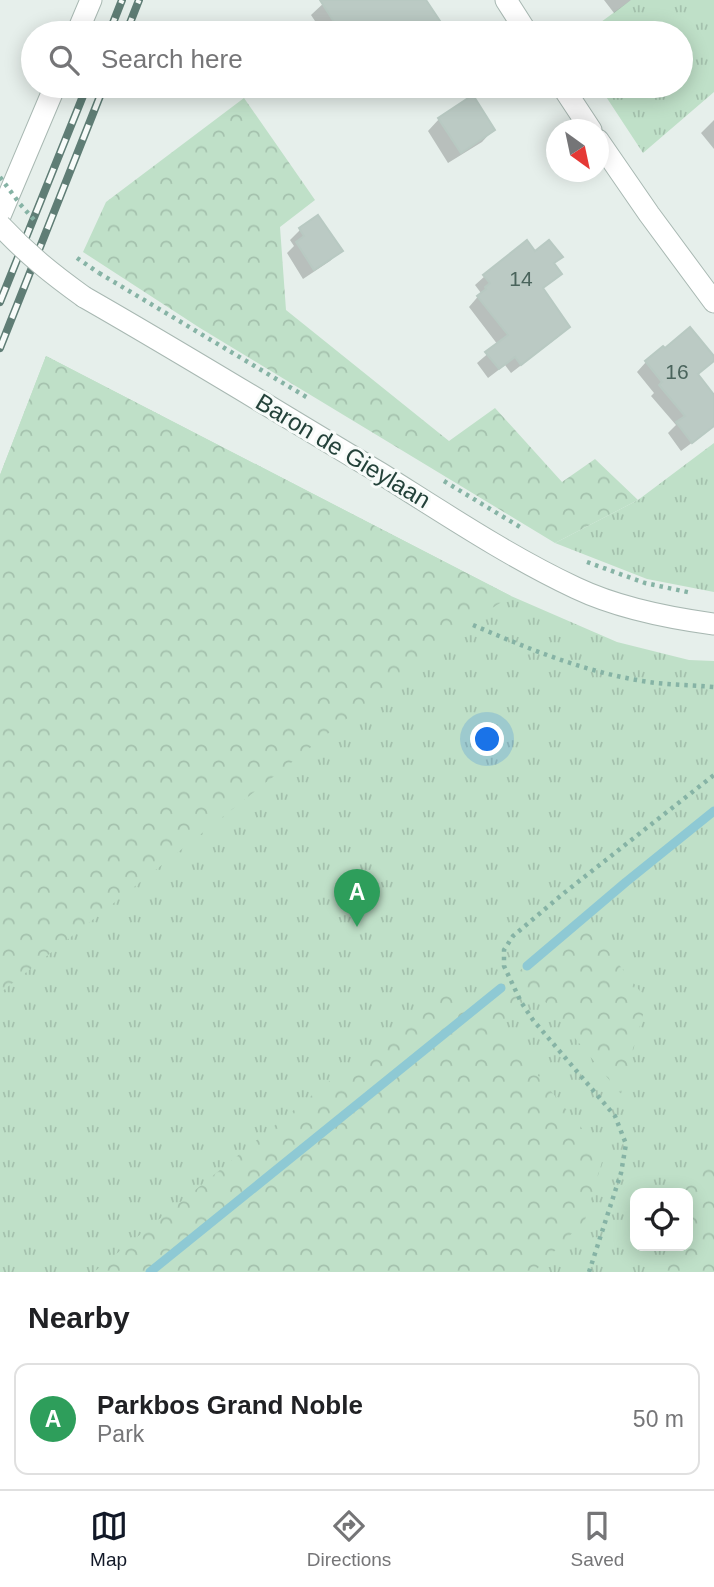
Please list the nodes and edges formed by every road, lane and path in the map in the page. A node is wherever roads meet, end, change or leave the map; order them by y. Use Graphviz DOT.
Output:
graph roads {
  1 [pos="91,0"];
  2 [pos="506,0"];
  3 [pos="82,21"];
  4 [pos="519,21"];
  5 [pos="50,98"];
  6 [pos="570,98"];
  7 [pos="584,119"];
  8 [pos="609,156"];
  9 [pos="0,177"];
  10 [pos="0,216"];
  11 [pos="0,225"];
  12 [pos="41,228"];
  13 [pos="76,257"];
  14 [pos="714,302"];
  15 [pos="308,397"];
  16 [pos="435,475"];
  17 [pos="527,531"];
  18 [pos="580,559"];
  19 [pos="698,594"];
  20 [pos="714,624"];
  21 [pos="472,625"];
  22 [pos="714,687"];
  23 [pos="714,775"];
  24 [pos="589,1272"];
  1 -- 3 [label="street"];
  2 -- 4 [label="street"];
  5 -- 10 [label="street"];
  6 -- 7 [label="street"];
  8 -- 14 [label="street"];
  9 -- 12 [label="path, bridge"];
  11 -- 20 [label="street, Baron de Gieylaan, bridge"];
  13 -- 15 [label="path, bridge"];
  16 -- 17 [label="path"];
  18 -- 19 [label="path"];
  21 -- 22 [label="path"];
  23 -- 24 [label="path"];
}
